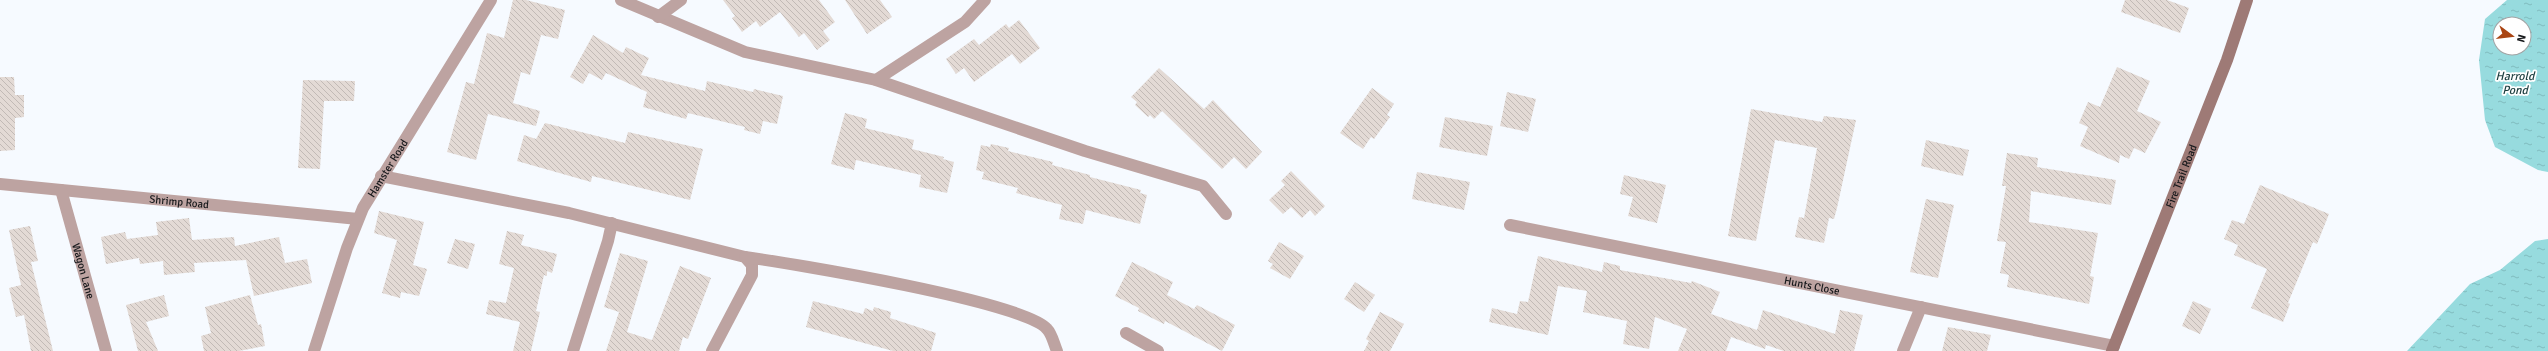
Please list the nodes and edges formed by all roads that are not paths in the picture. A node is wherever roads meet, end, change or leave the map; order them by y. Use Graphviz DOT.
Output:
graph roads {
  1 [pos="491,0"];
  2 [pos="620,0"];
  3 [pos="681,0"];
  4 [pos="985,0"];
  5 [pos="2247,0"];
  6 [pos="658,17"];
  7 [pos="876,80"];
  8 [pos="381,176"];
  9 [pos="0,184"];
  10 [pos="61,190"];
  11 [pos="1226,214"];
  12 [pos="358,219"];
  13 [pos="612,222"];
  14 [pos="1510,225"];
  15 [pos="745,257"];
  16 [pos="1921,308"];
  17 [pos="1126,333"];
  18 [pos="2113,348"];
  19 [pos="106,351"];
  20 [pos="314,351"];
  21 [pos="574,351"];
  22 [pos="712,351"];
  23 [pos="1057,351"];
  24 [pos="1158,351"];
  25 [pos="1903,351"];
  1 -- 8 [label="street, Hamster Road"];
  2 -- 6 [label="street"];
  3 -- 6 [label="street"];
  4 -- 7 [label="street"];
  5 -- 18 [label="street, Fire Trail Road"];
  6 -- 7 [label="street"];
  7 -- 11 [label="street"];
  8 -- 12 [label="street, Hamster Road"];
  8 -- 13 [label="street"];
  9 -- 10 [label="street, Shrimp Road"];
  10 -- 12 [label="street, Shrimp Road"];
  10 -- 19 [label="street, Wagon Lane"];
  12 -- 20 [label="street, Hamster Road"];
  13 -- 15 [label="street"];
  13 -- 21 [label="street"];
  14 -- 16 [label="street, Hunts Close"];
  15 -- 22 [label="street"];
  15 -- 23 [label="street"];
  16 -- 18 [label="street, Hunts Close"];
  16 -- 25 [label="street"];
  17 -- 24 [label="street"];
}
